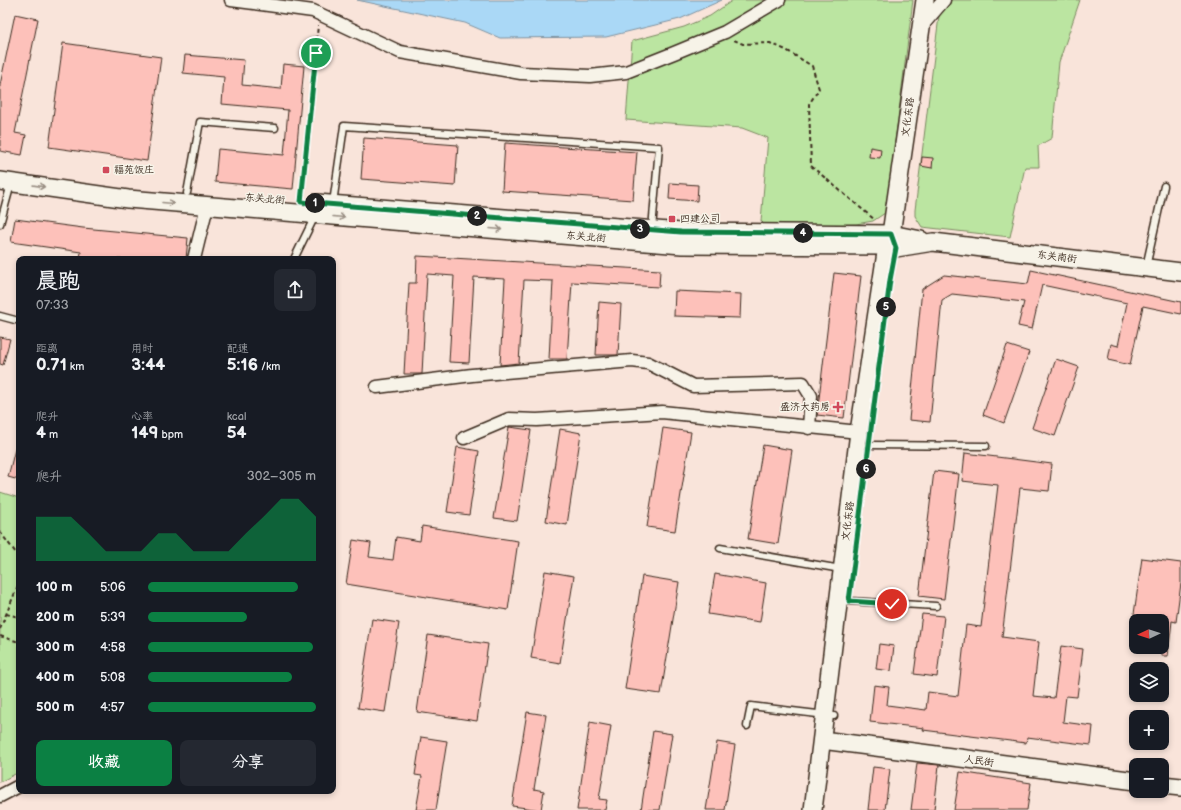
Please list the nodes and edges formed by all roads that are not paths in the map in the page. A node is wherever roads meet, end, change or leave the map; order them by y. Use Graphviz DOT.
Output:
graph roads {
  1 [pos="231,0"];
  2 [pos="779,0"];
  3 [pos="924,0"];
  4 [pos="944,0"];
  5 [pos="920,28"];
  6 [pos="275,128"];
  7 [pos="0,169"];
  8 [pos="6,182"];
  9 [pos="1164,186"];
  10 [pos="187,193"];
  11 [pos="333,204"];
  12 [pos="207,206"];
  13 [pos="316,215"];
  14 [pos="0,224"];
  15 [pos="652,230"];
  16 [pos="891,243"];
  17 [pos="195,256"];
  18 [pos="296,256"];
  19 [pos="1146,268"];
  20 [pos="1181,272"];
  21 [pos="0,316"];
  22 [pos="15,320"];
  23 [pos="377,387"];
  24 [pos="809,428"];
  25 [pos="464,438"];
  26 [pos="864,438"];
  27 [pos="986,446"];
  28 [pos="720,548"];
  29 [pos="842,569"];
  30 [pos="849,601"];
  31 [pos="936,606"];
  32 [pos="829,716"];
  33 [pos="747,726"];
  34 [pos="826,740"];
  35 [pos="1129,780"];
  36 [pos="1169,786"];
  37 [pos="1181,787"];
  38 [pos="16,788"];
  39 [pos="0,796"];
  40 [pos="813,810"];
  41 [pos="824,810"];
  1 -- 2 [label="street"];
  3 -- 5 [label="main road, 文化东路"];
  4 -- 5 [label="street"];
  5 -- 16 [label="main road, 文化东路"];
  6 -- 10 [label="lane"];
  7 -- 10 [label="main road, 东关北街"];
  8 -- 12 [label="main road, 东关北街, one-way"];
  8 -- 14 [label="lane"];
  9 -- 19 [label="lane"];
  10 -- 11 [label="main road, 东关北街"];
  11 -- 15 [label="main road, 东关北街"];
  11 -- 15 [label="lane"];
  12 -- 13 [label="main road, 东关北街"];
  12 -- 17 [label="street"];
  13 -- 16 [label="main road, 东关北街, one-way"];
  13 -- 18 [label="lane"];
  15 -- 16 [label="main road, 东关北街"];
  16 -- 19 [label="main road, 东关南街"];
  16 -- 26 [label="main road, 文化东路"];
  19 -- 20 [label="main road, 东关南街"];
  21 -- 22 [label="lane"];
  23 -- 24 [label="street"];
  24 -- 25 [label="street"];
  24 -- 26 [label="street"];
  26 -- 27 [label="lane"];
  26 -- 29 [label="main road, 文化东路"];
  26 -- 30 [label="main road, 文化东路"];
  28 -- 29 [label="lane"];
  29 -- 32 [label="main road, 文化东路"];
  30 -- 31 [label="lane"];
  30 -- 32 [label="main road, 文化东路"];
  32 -- 33 [label="lane"];
  32 -- 34 [label="main road, 文化东路"];
  34 -- 35 [label="main road, 人民街"];
  34 -- 40 [label="main road, 文化东路"];
  34 -- 41 [label="main road, 文化东路"];
  36 -- 37 [label="main road"];
  38 -- 39 [label="street"];
}
